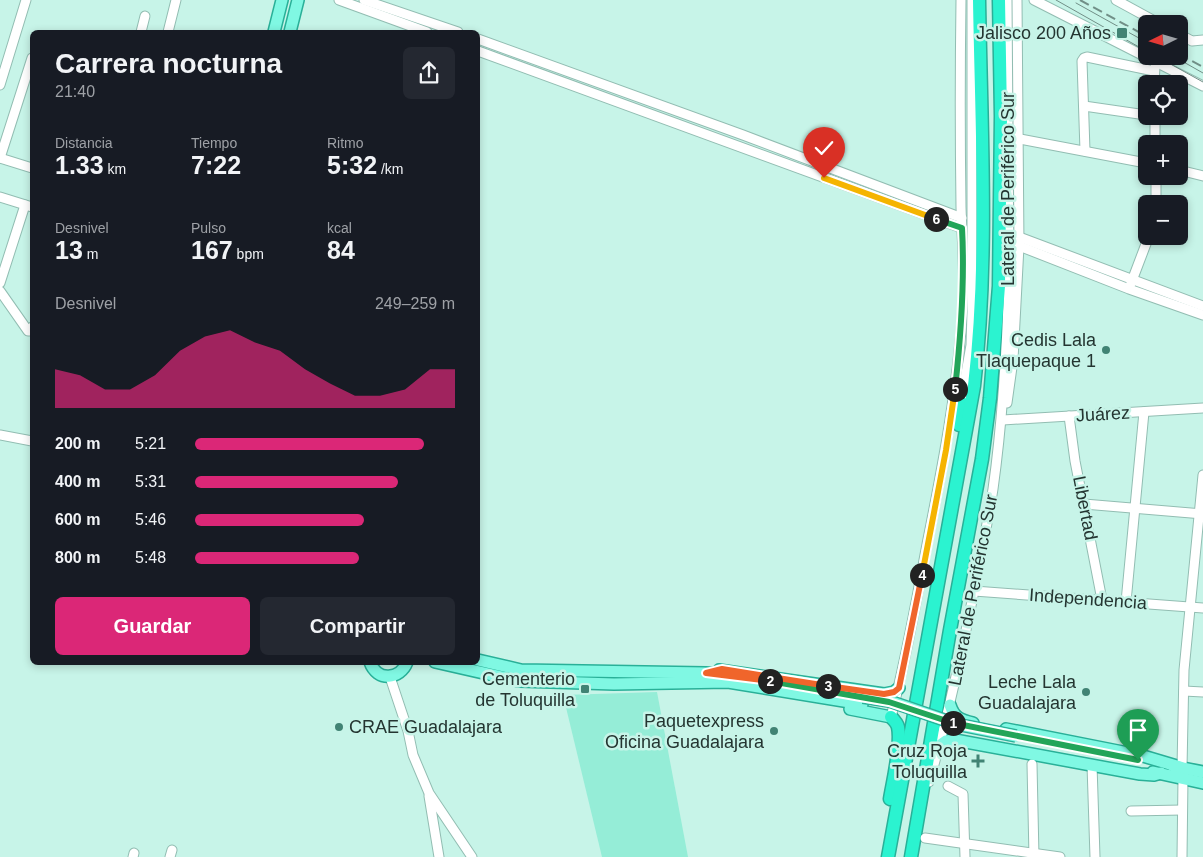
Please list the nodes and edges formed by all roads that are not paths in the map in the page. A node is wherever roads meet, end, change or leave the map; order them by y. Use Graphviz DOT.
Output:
graph roads {
  1 [pos="26,0"];
  2 [pos="176,0"];
  3 [pos="282,0"];
  4 [pos="298,0"];
  5 [pos="339,0"];
  6 [pos="364,0"];
  7 [pos="961,0"];
  8 [pos="972,0"];
  9 [pos="979,0"];
  10 [pos="999,0"];
  11 [pos="1007,0"];
  12 [pos="1017,0"];
  13 [pos="1034,0"];
  14 [pos="1116,0"];
  15 [pos="1144,15"];
  16 [pos="145,16"];
  17 [pos="142,30"];
  18 [pos="168,30"];
  19 [pos="274,30"];
  20 [pos="290,30"];
  21 [pos="422,30"];
  22 [pos="452,30"];
  23 [pos="1188,39"];
  24 [pos="480,40"];
  25 [pos="1203,40"];
  26 [pos="480,52"];
  27 [pos="1155,67"];
  28 [pos="30,73"];
  29 [pos="1155,75"];
  30 [pos="0,85"];
  31 [pos="1203,86"];
  32 [pos="1084,106"];
  33 [pos="1138,114"];
  34 [pos="1020,139"];
  35 [pos="1085,151"];
  36 [pos="0,158"];
  37 [pos="1138,161"];
  38 [pos="30,167"];
  39 [pos="1188,172"];
  40 [pos="1203,176"];
  41 [pos="0,197"];
  42 [pos="29,206"];
  43 [pos="962,218"];
  44 [pos="962,228"];
  45 [pos="1016,238"];
  46 [pos="1145,245"];
  47 [pos="0,283"];
  48 [pos="1131,285"];
  49 [pos="999,286"];
  50 [pos="0,291"];
  51 [pos="1172,299"];
  52 [pos="1203,306"];
  53 [pos="1203,315"];
  54 [pos="30,331"];
  55 [pos="961,402"];
  56 [pos="1203,408"];
  57 [pos="1144,412"];
  58 [pos="1069,416"];
  59 [pos="1003,420"];
  60 [pos="0,435"];
  61 [pos="30,442"];
  62 [pos="998,445"];
  63 [pos="946,450"];
  64 [pos="1203,475"];
  65 [pos="952,503"];
  66 [pos="1084,504"];
  67 [pos="1135,508"];
  68 [pos="1201,514"];
  69 [pos="974,591"];
  70 [pos="1102,600"];
  71 [pos="1126,602"];
  72 [pos="1190,607"];
  73 [pos="1203,608"];
  74 [pos="480,660"];
  75 [pos="371,665"];
  76 [pos="407,665"];
  77 [pos="448,665"];
  78 [pos="390,677"];
  79 [pos="706,677"];
  80 [pos="899,688"];
  81 [pos="1184,690"];
  82 [pos="1203,692"];
  83 [pos="878,693"];
  84 [pos="950,705"];
  85 [pos="875,713"];
  86 [pos="892,717"];
  87 [pos="977,723"];
  88 [pos="1013,736"];
  89 [pos="974,743"];
  90 [pos="939,746"];
  91 [pos="1004,749"];
  92 [pos="1032,764"];
  93 [pos="1092,765"];
  94 [pos="1182,771"];
  95 [pos="1203,772"];
  96 [pos="1161,773"];
  97 [pos="1203,782"];
  98 [pos="948,786"];
  99 [pos="429,793"];
  100 [pos="1182,810"];
  101 [pos="1131,811"];
  102 [pos="919,816"];
  103 [pos="925,838"];
  104 [pos="965,844"];
  105 [pos="1034,855"];
  106 [pos="438,857"];
  107 [pos="472,857"];
  108 [pos="882,857"];
  109 [pos="888,857"];
  110 [pos="911,857"];
  111 [pos="965,857"];
  112 [pos="1060,857"];
  113 [pos="1095,857"];
  114 [pos="1182,857"];
  1 -- 30 [label="street"];
  2 -- 18 [label="street"];
  3 -- 19 [label="main road"];
  4 -- 20 [label="main road"];
  5 -- 21 [label="street"];
  6 -- 22 [label="street"];
  7 -- 43 [label="street"];
  8 -- 55 [label="street, Lateral de Periférico Sur"];
  9 -- 65 [label="highway"];
  10 -- 49 [label="highway"];
  11 -- 45 [label="street, Lateral de Periférico Sur"];
  12 -- 34 [label="street"];
  13 -- 27 [label="street"];
  14 -- 15 [label="street"];
  16 -- 17 [label="street"];
  23 -- 25 [label="street"];
  24 -- 43 [label="street"];
  26 -- 44 [label="street"];
  27 -- 29 [label="street"];
  27 -- 31 [label="street"];
  27 -- 32 [label="street"];
  28 -- 36 [label="street"];
  32 -- 33 [label="street"];
  32 -- 35 [label="street"];
  34 -- 35 [label="street"];
  34 -- 45 [label="street"];
  35 -- 37 [label="street"];
  36 -- 38 [label="street"];
  39 -- 40 [label="street"];
  41 -- 42 [label="street"];
  42 -- 47 [label="street"];
  43 -- 44 [label="street"];
  44 -- 63 [label="street"];
  45 -- 48 [label="street"];
  45 -- 49 [label="highway"];
  45 -- 59 [label="street"];
  45 -- 62 [label="street, Lateral de Periférico Sur"];
  46 -- 48 [label="street"];
  48 -- 51 [label="street"];
  49 -- 102 [label="highway"];
  50 -- 54 [label="street"];
  51 -- 52 [label="street"];
  51 -- 53 [label="street"];
  55 -- 63 [label="street, Lateral de Periférico Sur"];
  55 -- 65 [label="highway"];
  56 -- 57 [label="street, Juárez"];
  57 -- 58 [label="street, Juárez"];
  57 -- 67 [label="street"];
  58 -- 59 [label="street, Juárez"];
  58 -- 66 [label="street, Libertad"];
  59 -- 62 [label="street"];
  60 -- 61 [label="street"];
  62 -- 69 [label="street, Lateral de Periférico Sur"];
  63 -- 80 [label="street"];
  64 -- 68 [label="street"];
  65 -- 109 [label="highway"];
  66 -- 67 [label="street"];
  66 -- 70 [label="street, Libertad"];
  67 -- 68 [label="street"];
  67 -- 71 [label="street"];
  68 -- 72 [label="street"];
  69 -- 70 [label="street, Independencia"];
  69 -- 84 [label="street, Lateral de Periférico Sur"];
  70 -- 71 [label="street, Independencia"];
  71 -- 72 [label="street, Independencia"];
  72 -- 73 [label="street, Independencia"];
  72 -- 81 [label="street"];
  74 -- 79 [label="main road"];
  75 -- 78 [label="main road"];
  76 -- 78 [label="main road"];
  77 -- 79 [label="main road"];
  78 -- 99 [label="street"];
  79 -- 83 [label="main road"];
  79 -- 85 [label="main road"];
  79 -- 88 [label="main road"];
  80 -- 83 [label="main road"];
  80 -- 86 [label="street"];
  81 -- 82 [label="street"];
  81 -- 94 [label="street"];
  83 -- 85 [label="main road"];
  84 -- 87 [label="main road"];
  84 -- 90 [label="street, Lateral de Periférico Sur"];
  85 -- 86 [label="main road"];
  86 -- 108 [label="highway"];
  87 -- 88 [label="main road"];
  87 -- 89 [label="main road"];
  88 -- 91 [label="main road"];
  88 -- 94 [label="main road"];
  88 -- 96 [label="main road"];
  89 -- 90 [label="main road"];
  89 -- 91 [label="main road"];
  90 -- 102 [label="street, Lateral de Periférico Sur"];
  91 -- 93 [label="main road"];
  92 -- 105 [label="street"];
  93 -- 96 [label="main road"];
  93 -- 113 [label="street"];
  94 -- 95 [label="main road"];
  94 -- 96 [label="main road"];
  94 -- 97 [label="main road"];
  94 -- 100 [label="street"];
  98 -- 104 [label="street"];
  99 -- 106 [label="street"];
  99 -- 107 [label="street"];
  100 -- 101 [label="street"];
  100 -- 114 [label="street"];
  102 -- 110 [label="highway"];
  103 -- 104 [label="street"];
  104 -- 105 [label="street"];
  104 -- 111 [label="street"];
  105 -- 112 [label="street"];
}
